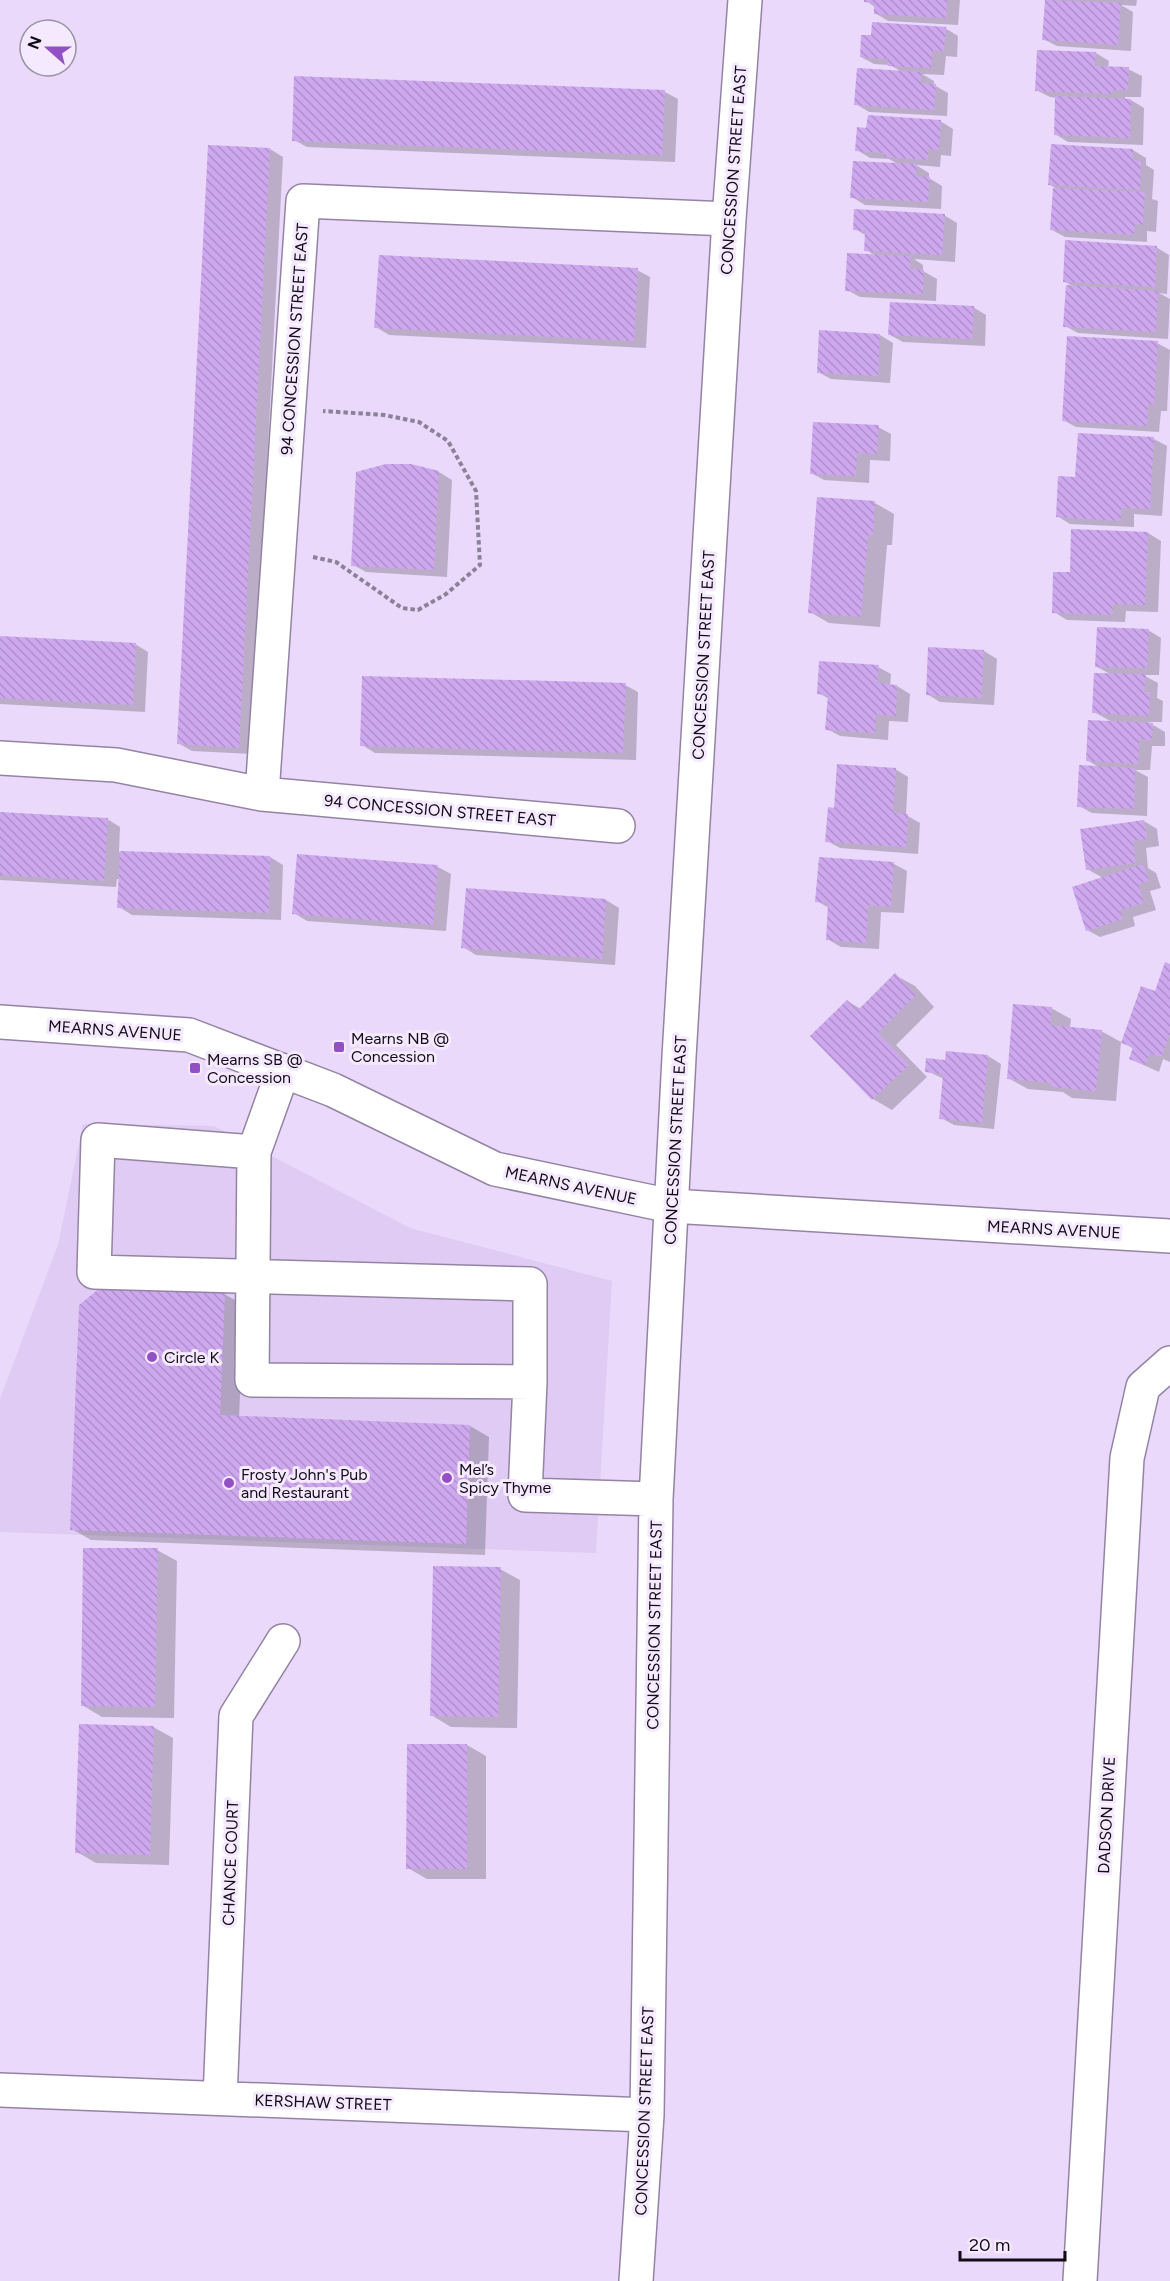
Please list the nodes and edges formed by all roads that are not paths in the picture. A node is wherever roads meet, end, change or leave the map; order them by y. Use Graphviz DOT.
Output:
graph roads {
  1 [pos="745,0"];
  2 [pos="729,219"];
  3 [pos="0,758"];
  4 [pos="262,794"];
  5 [pos="618,826"];
  6 [pos="0,1022"];
  7 [pos="283,1071"];
  8 [pos="254,1152"];
  9 [pos="671,1206"];
  10 [pos="1170,1236"];
  11 [pos="254,1277"];
  12 [pos="1170,1363"];
  13 [pos="530,1382"];
  14 [pos="656,1499"];
  15 [pos="283,1641"];
  16 [pos="0,2090"];
  17 [pos="220,2098"];
  18 [pos="647,2115"];
  19 [pos="636,2281"];
  20 [pos="1080,2281"];
  1 -- 2 [label="street, CONCESSION STREET EAST"];
  2 -- 4 [label="street, 94 CONCESSION STREET EAST"];
  2 -- 9 [label="street, CONCESSION STREET EAST"];
  3 -- 4 [label="street, 94 CONCESSION STREET EAST"];
  4 -- 5 [label="street, 94 CONCESSION STREET EAST"];
  6 -- 7 [label="street, MEARNS AVENUE"];
  7 -- 8 [label="street"];
  7 -- 9 [label="street, MEARNS AVENUE"];
  8 -- 11 [label="street"];
  8 -- 11 [label="street"];
  9 -- 10 [label="street, MEARNS AVENUE"];
  9 -- 14 [label="street, CONCESSION STREET EAST"];
  11 -- 13 [label="street"];
  11 -- 13 [label="street"];
  12 -- 20 [label="street, DADSON DRIVE"];
  13 -- 14 [label="street"];
  14 -- 18 [label="street, CONCESSION STREET EAST"];
  15 -- 17 [label="street, CHANCE COURT"];
  16 -- 17 [label="street, KERSHAW STREET"];
  17 -- 18 [label="street, KERSHAW STREET"];
  18 -- 19 [label="street, CONCESSION STREET EAST"];
}
